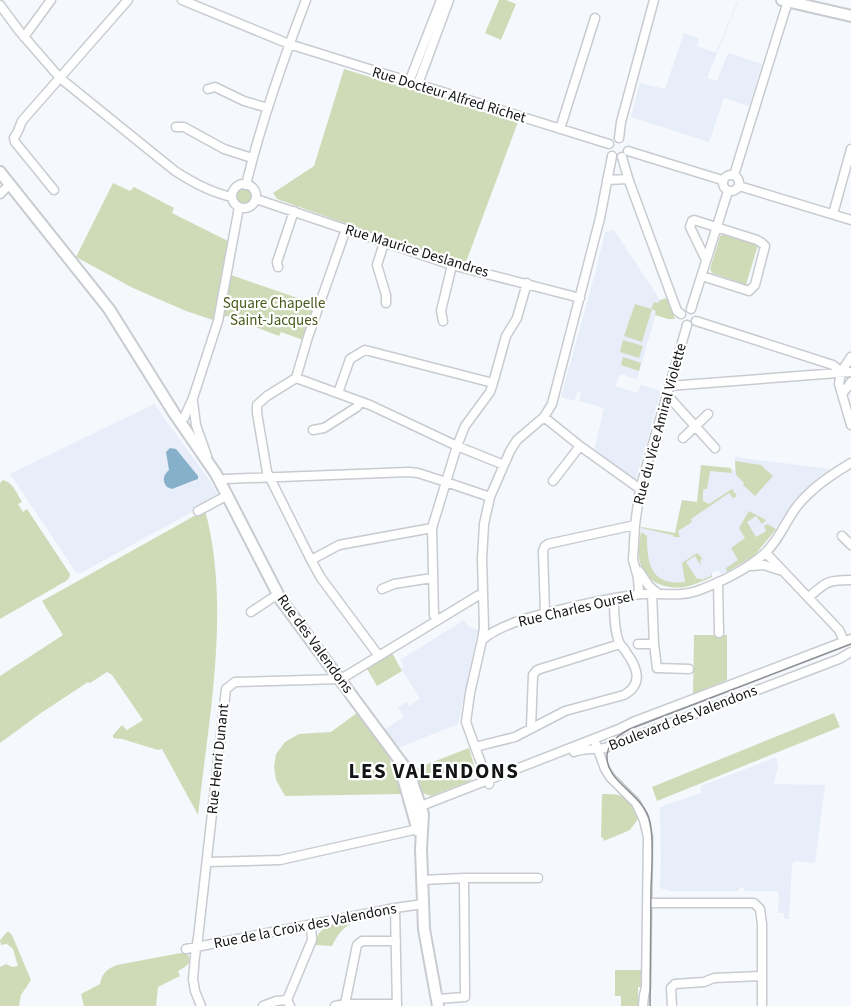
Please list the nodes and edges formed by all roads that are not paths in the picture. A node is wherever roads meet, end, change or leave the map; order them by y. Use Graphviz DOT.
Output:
graph roads {
  1 [pos="51,0"];
  2 [pos="128,0"];
  3 [pos="182,0"];
  4 [pos="306,0"];
  5 [pos="441,0"];
  6 [pos="449,0"];
  7 [pos="654,0"];
  8 [pos="790,1"];
  9 [pos="0,5"];
  10 [pos="851,16"];
  11 [pos="595,18"];
  12 [pos="24,37"];
  13 [pos="289,44"];
  14 [pos="60,78"];
  15 [pos="409,82"];
  16 [pos="418,84"];
  17 [pos="208,89"];
  18 [pos="268,108"];
  19 [pos="176,127"];
  20 [pos="560,129"];
  21 [pos="619,138"];
  22 [pos="609,144"];
  23 [pos="851,149"];
  24 [pos="624,154"];
  25 [pos="612,156"];
  26 [pos="252,158"];
  27 [pos="0,172"];
  28 [pos="734,175"];
  29 [pos="0,177"];
  30 [pos="628,179"];
  31 [pos="607,180"];
  32 [pos="722,180"];
  33 [pos="246,185"];
  34 [pos="739,186"];
  35 [pos="2,188"];
  36 [pos="54,190"];
  37 [pos="728,191"];
  38 [pos="232,197"];
  39 [pos="256,199"];
  40 [pos="239,207"];
  41 [pos="29,208"];
  42 [pos="294,211"];
  43 [pos="832,214"];
  44 [pos="851,220"];
  45 [pos="716,227"];
  46 [pos="346,229"];
  47 [pos="56,243"];
  48 [pos="384,243"];
  49 [pos="706,260"];
  50 [pos="453,265"];
  51 [pos="278,267"];
  52 [pos="702,276"];
  53 [pos="527,283"];
  54 [pos="580,298"];
  55 [pos="386,303"];
  56 [pos="691,309"];
  57 [pos="681,314"];
  58 [pos="443,321"];
  59 [pos="696,321"];
  60 [pos="687,325"];
  61 [pos="851,357"];
  62 [pos="818,361"];
  63 [pos="846,372"];
  64 [pos="824,374"];
  65 [pos="296,378"];
  66 [pos="851,382"];
  67 [pos="493,383"];
  68 [pos="668,390"];
  69 [pos="338,393"];
  70 [pos="843,393"];
  71 [pos="193,398"];
  72 [pos="360,402"];
  73 [pos="708,414"];
  74 [pos="543,417"];
  75 [pos="195,422"];
  76 [pos="180,425"];
  77 [pos="851,425"];
  78 [pos="695,426"];
  79 [pos="313,430"];
  80 [pos="683,438"];
  81 [pos="457,446"];
  82 [pos="580,446"];
  83 [pos="715,448"];
  84 [pos="851,463"];
  85 [pos="504,465"];
  86 [pos="212,467"];
  87 [pos="269,477"];
  88 [pos="220,481"];
  89 [pos="553,481"];
  90 [pos="446,482"];
  91 [pos="640,489"];
  92 [pos="228,495"];
  93 [pos="490,497"];
  94 [pos="198,511"];
  95 [pos="635,525"];
  96 [pos="432,528"];
  97 [pos="842,536"];
  98 [pos="851,545"];
  99 [pos="766,553"];
  100 [pos="310,560"];
  101 [pos="633,560"];
  102 [pos="746,568"];
  103 [pos="785,573"];
  104 [pos="432,579"];
  105 [pos="851,580"];
  106 [pos="718,582"];
  107 [pos="382,589"];
  108 [pos="278,594"];
  109 [pos="639,594"];
  110 [pos="656,594"];
  111 [pos="483,595"];
  112 [pos="809,597"];
  113 [pos="614,598"];
  114 [pos="251,612"];
  115 [pos="545,613"];
  116 [pos="437,620"];
  117 [pos="484,620"];
  118 [pos="507,626"];
  119 [pos="719,633"];
  120 [pos="482,640"];
  121 [pos="847,640"];
  122 [pos="620,644"];
  123 [pos="638,644"];
  124 [pos="654,644"];
  125 [pos="851,652"];
  126 [pos="380,656"];
  127 [pos="688,669"];
  128 [pos="341,679"];
  129 [pos="531,728"];
  130 [pos="595,738"];
  131 [pos="475,747"];
  132 [pos="597,750"];
  133 [pos="408,782"];
  134 [pos="488,782"];
  135 [pos="448,795"];
  136 [pos="419,808"];
  137 [pos="418,829"];
  138 [pos="422,849"];
  139 [pos="207,862"];
  140 [pos="464,878"];
  141 [pos="538,878"];
  142 [pos="423,880"];
  143 [pos="648,903"];
  144 [pos="423,904"];
  145 [pos="395,908"];
  146 [pos="311,926"];
  147 [pos="396,941"];
  148 [pos="197,946"];
  149 [pos="186,949"];
  150 [pos="761,976"];
  151 [pos="438,1002"];
  152 [pos="288,1003"];
  153 [pos="345,1004"];
  154 [pos="397,1005"];
  155 [pos="201,1006"];
  156 [pos="263,1006"];
  157 [pos="335,1006"];
  158 [pos="643,1006"];
  159 [pos="672,1006"];
  160 [pos="762,1006"];
  1 -- 12 [label="street"];
  2 -- 14 [label="street"];
  3 -- 13 [label="street, Rue Docteur Alfred Richet"];
  4 -- 13 [label="street"];
  5 -- 15 [label="street"];
  6 -- 16 [label="street"];
  7 -- 21 [label="street"];
  8 -- 10 [label="main road"];
  8 -- 28 [label="street"];
  9 -- 12 [label="street"];
  11 -- 20 [label="street"];
  12 -- 14 [label="street"];
  13 -- 15 [label="street, Rue Docteur Alfred Richet"];
  13 -- 18 [label="street"];
  14 -- 36 [label="street"];
  14 -- 38 [label="street"];
  15 -- 16 [label="street, Rue Docteur Alfred Richet"];
  16 -- 20 [label="street, Rue Docteur Alfred Richet"];
  17 -- 18 [label="street"];
  18 -- 26 [label="street"];
  19 -- 26 [label="street"];
  20 -- 22 [label="street, Rue Docteur Alfred Richet"];
  21 -- 22 [label="street"];
  21 -- 24 [label="street"];
  22 -- 25 [label="street"];
  23 -- 43 [label="street"];
  24 -- 25 [label="street"];
  24 -- 30 [label="street"];
  24 -- 32 [label="street"];
  25 -- 31 [label="street"];
  26 -- 33 [label="street"];
  27 -- 41 [label="main road, Rue des Valendons"];
  28 -- 32 [label="street"];
  28 -- 34 [label="street"];
  29 -- 35 [label="main road"];
  30 -- 31 [label="street"];
  30 -- 57 [label="street"];
  31 -- 54 [label="street"];
  32 -- 37 [label="street"];
  33 -- 38 [label="street"];
  33 -- 39 [label="street"];
  34 -- 37 [label="street"];
  34 -- 43 [label="street"];
  35 -- 41 [label="main road"];
  35 -- 47 [label="main road, Rue des Valendons"];
  37 -- 45 [label="street"];
  38 -- 40 [label="street"];
  39 -- 40 [label="street"];
  39 -- 42 [label="street, Rue Maurice Deslandres"];
  40 -- 71 [label="street"];
  41 -- 47 [label="main road, Rue des Valendons"];
  42 -- 46 [label="street, Rue Maurice Deslandres"];
  42 -- 51 [label="street"];
  43 -- 44 [label="street"];
  45 -- 49 [label="street"];
  45 -- 49 [label="street"];
  45 -- 52 [label="street"];
  46 -- 48 [label="street, Rue Maurice Deslandres"];
  46 -- 65 [label="street"];
  47 -- 76 [label="main road, Rue des Valendons"];
  48 -- 50 [label="street, Rue Maurice Deslandres"];
  48 -- 55 [label="street"];
  49 -- 52 [label="street"];
  50 -- 53 [label="street, Rue Maurice Deslandres"];
  50 -- 58 [label="street"];
  52 -- 56 [label="street"];
  53 -- 54 [label="street, Rue Maurice Deslandres"];
  53 -- 67 [label="street"];
  54 -- 74 [label="street"];
  56 -- 57 [label="street"];
  56 -- 59 [label="street"];
  57 -- 60 [label="street"];
  59 -- 60 [label="street"];
  59 -- 62 [label="street"];
  60 -- 68 [label="street, Rue du Vice Amiral Violette"];
  61 -- 63 [label="street"];
  62 -- 63 [label="street"];
  62 -- 64 [label="street"];
  63 -- 64 [label="street"];
  63 -- 70 [label="street"];
  64 -- 68 [label="street"];
  65 -- 69 [label="street"];
  65 -- 87 [label="street"];
  66 -- 70 [label="street"];
  67 -- 69 [label="street"];
  67 -- 81 [label="street"];
  68 -- 78 [label="street"];
  68 -- 91 [label="street, Rue du Vice Amiral Violette"];
  69 -- 72 [label="street"];
  70 -- 77 [label="street"];
  71 -- 75 [label="street"];
  71 -- 76 [label="street"];
  72 -- 79 [label="street"];
  72 -- 81 [label="street"];
  73 -- 78 [label="street"];
  74 -- 82 [label="street"];
  74 -- 85 [label="street"];
  75 -- 76 [label="street"];
  75 -- 86 [label="street"];
  76 -- 86 [label="main road, Rue des Valendons"];
  78 -- 80 [label="street"];
  78 -- 83 [label="street"];
  81 -- 85 [label="street"];
  81 -- 90 [label="street"];
  82 -- 89 [label="street"];
  82 -- 91 [label="street"];
  84 -- 99 [label="street, Rue Charles Oursel"];
  85 -- 93 [label="street"];
  86 -- 88 [label="main road, Rue des Valendons"];
  87 -- 88 [label="street"];
  87 -- 90 [label="street"];
  87 -- 100 [label="street"];
  88 -- 92 [label="main road, Rue des Valendons"];
  90 -- 93 [label="street"];
  90 -- 96 [label="street"];
  91 -- 95 [label="street, Rue du Vice Amiral Violette"];
  92 -- 94 [label="street"];
  92 -- 108 [label="main road, Rue des Valendons"];
  93 -- 111 [label="street"];
  95 -- 101 [label="street, Rue du Vice Amiral Violette"];
  95 -- 115 [label="street"];
  96 -- 100 [label="street"];
  96 -- 104 [label="street"];
  97 -- 98 [label="street"];
  99 -- 102 [label="street, Rue Charles Oursel"];
  99 -- 103 [label="street"];
  100 -- 126 [label="street"];
  101 -- 109 [label="street, Rue du Vice Amiral Violette"];
  101 -- 110 [label="street"];
  102 -- 103 [label="street, Rue Charles Oursel"];
  102 -- 106 [label="street, Rue Charles Oursel"];
  103 -- 112 [label="street"];
  104 -- 107 [label="street"];
  104 -- 116 [label="street"];
  105 -- 112 [label="street"];
  106 -- 110 [label="street, Rue Charles Oursel"];
  106 -- 119 [label="street"];
  108 -- 114 [label="street"];
  108 -- 128 [label="main road, Rue des Valendons"];
  109 -- 110 [label="street, Rue Charles Oursel"];
  109 -- 113 [label="street, Rue Charles Oursel"];
  110 -- 124 [label="street"];
  111 -- 116 [label="street"];
  111 -- 117 [label="street"];
  112 -- 121 [label="street"];
  113 -- 115 [label="street, Rue Charles Oursel"];
  113 -- 122 [label="street"];
  115 -- 118 [label="street, Rue Charles Oursel"];
  116 -- 126 [label="street"];
  117 -- 118 [label="street, Rue Charles Oursel"];
  117 -- 120 [label="street"];
  118 -- 120 [label="street, Rue Charles Oursel"];
  120 -- 131 [label="street"];
  121 -- 130 [label="street, Boulevard des Valendons"];
  122 -- 129 [label="street"];
  122 -- 129 [label="street"];
  123 -- 124 [label="street"];
  124 -- 127 [label="street"];
  125 -- 132 [label="street, Boulevard des Valendons"];
  126 -- 128 [label="street"];
  128 -- 133 [label="main road, Rue des Valendons"];
  128 -- 139 [label="street, Rue Henri Dunant"];
  129 -- 131 [label="street"];
  130 -- 132 [label="street"];
  130 -- 134 [label="street, Boulevard des Valendons"];
  131 -- 134 [label="street"];
  132 -- 134 [label="street, Boulevard des Valendons"];
  132 -- 143 [label="street"];
  133 -- 135 [label="street, Boulevard des Valendons"];
  133 -- 136 [label="main road, Rue des Valendons"];
  134 -- 135 [label="street, Boulevard des Valendons"];
  134 -- 136 [label="street, Boulevard des Valendons"];
  135 -- 136 [label="street, Boulevard des Valendons"];
  136 -- 137 [label="main road, Rue des Valendons"];
  136 -- 138 [label="main road"];
  137 -- 138 [label="main road, Rue des Valendons"];
  137 -- 139 [label="street"];
  138 -- 142 [label="main road"];
  139 -- 148 [label="street, Rue Henri Dunant"];
  140 -- 141 [label="street"];
  140 -- 142 [label="street"];
  140 -- 151 [label="street"];
  142 -- 144 [label="main road"];
  143 -- 150 [label="street"];
  143 -- 158 [label="street"];
  144 -- 145 [label="street, Rue de la Croix des Valendons"];
  144 -- 151 [label="main road"];
  145 -- 146 [label="street, Rue de la Croix des Valendons"];
  145 -- 147 [label="street"];
  146 -- 148 [label="street, Rue de la Croix des Valendons"];
  146 -- 152 [label="street"];
  147 -- 153 [label="street"];
  147 -- 154 [label="street"];
  148 -- 149 [label="street, Rue de la Croix des Valendons"];
  148 -- 155 [label="street, Rue Henri Dunant"];
  150 -- 159 [label="street"];
  150 -- 160 [label="street"];
  152 -- 156 [label="street"];
  153 -- 154 [label="street"];
  153 -- 157 [label="street"];
}
